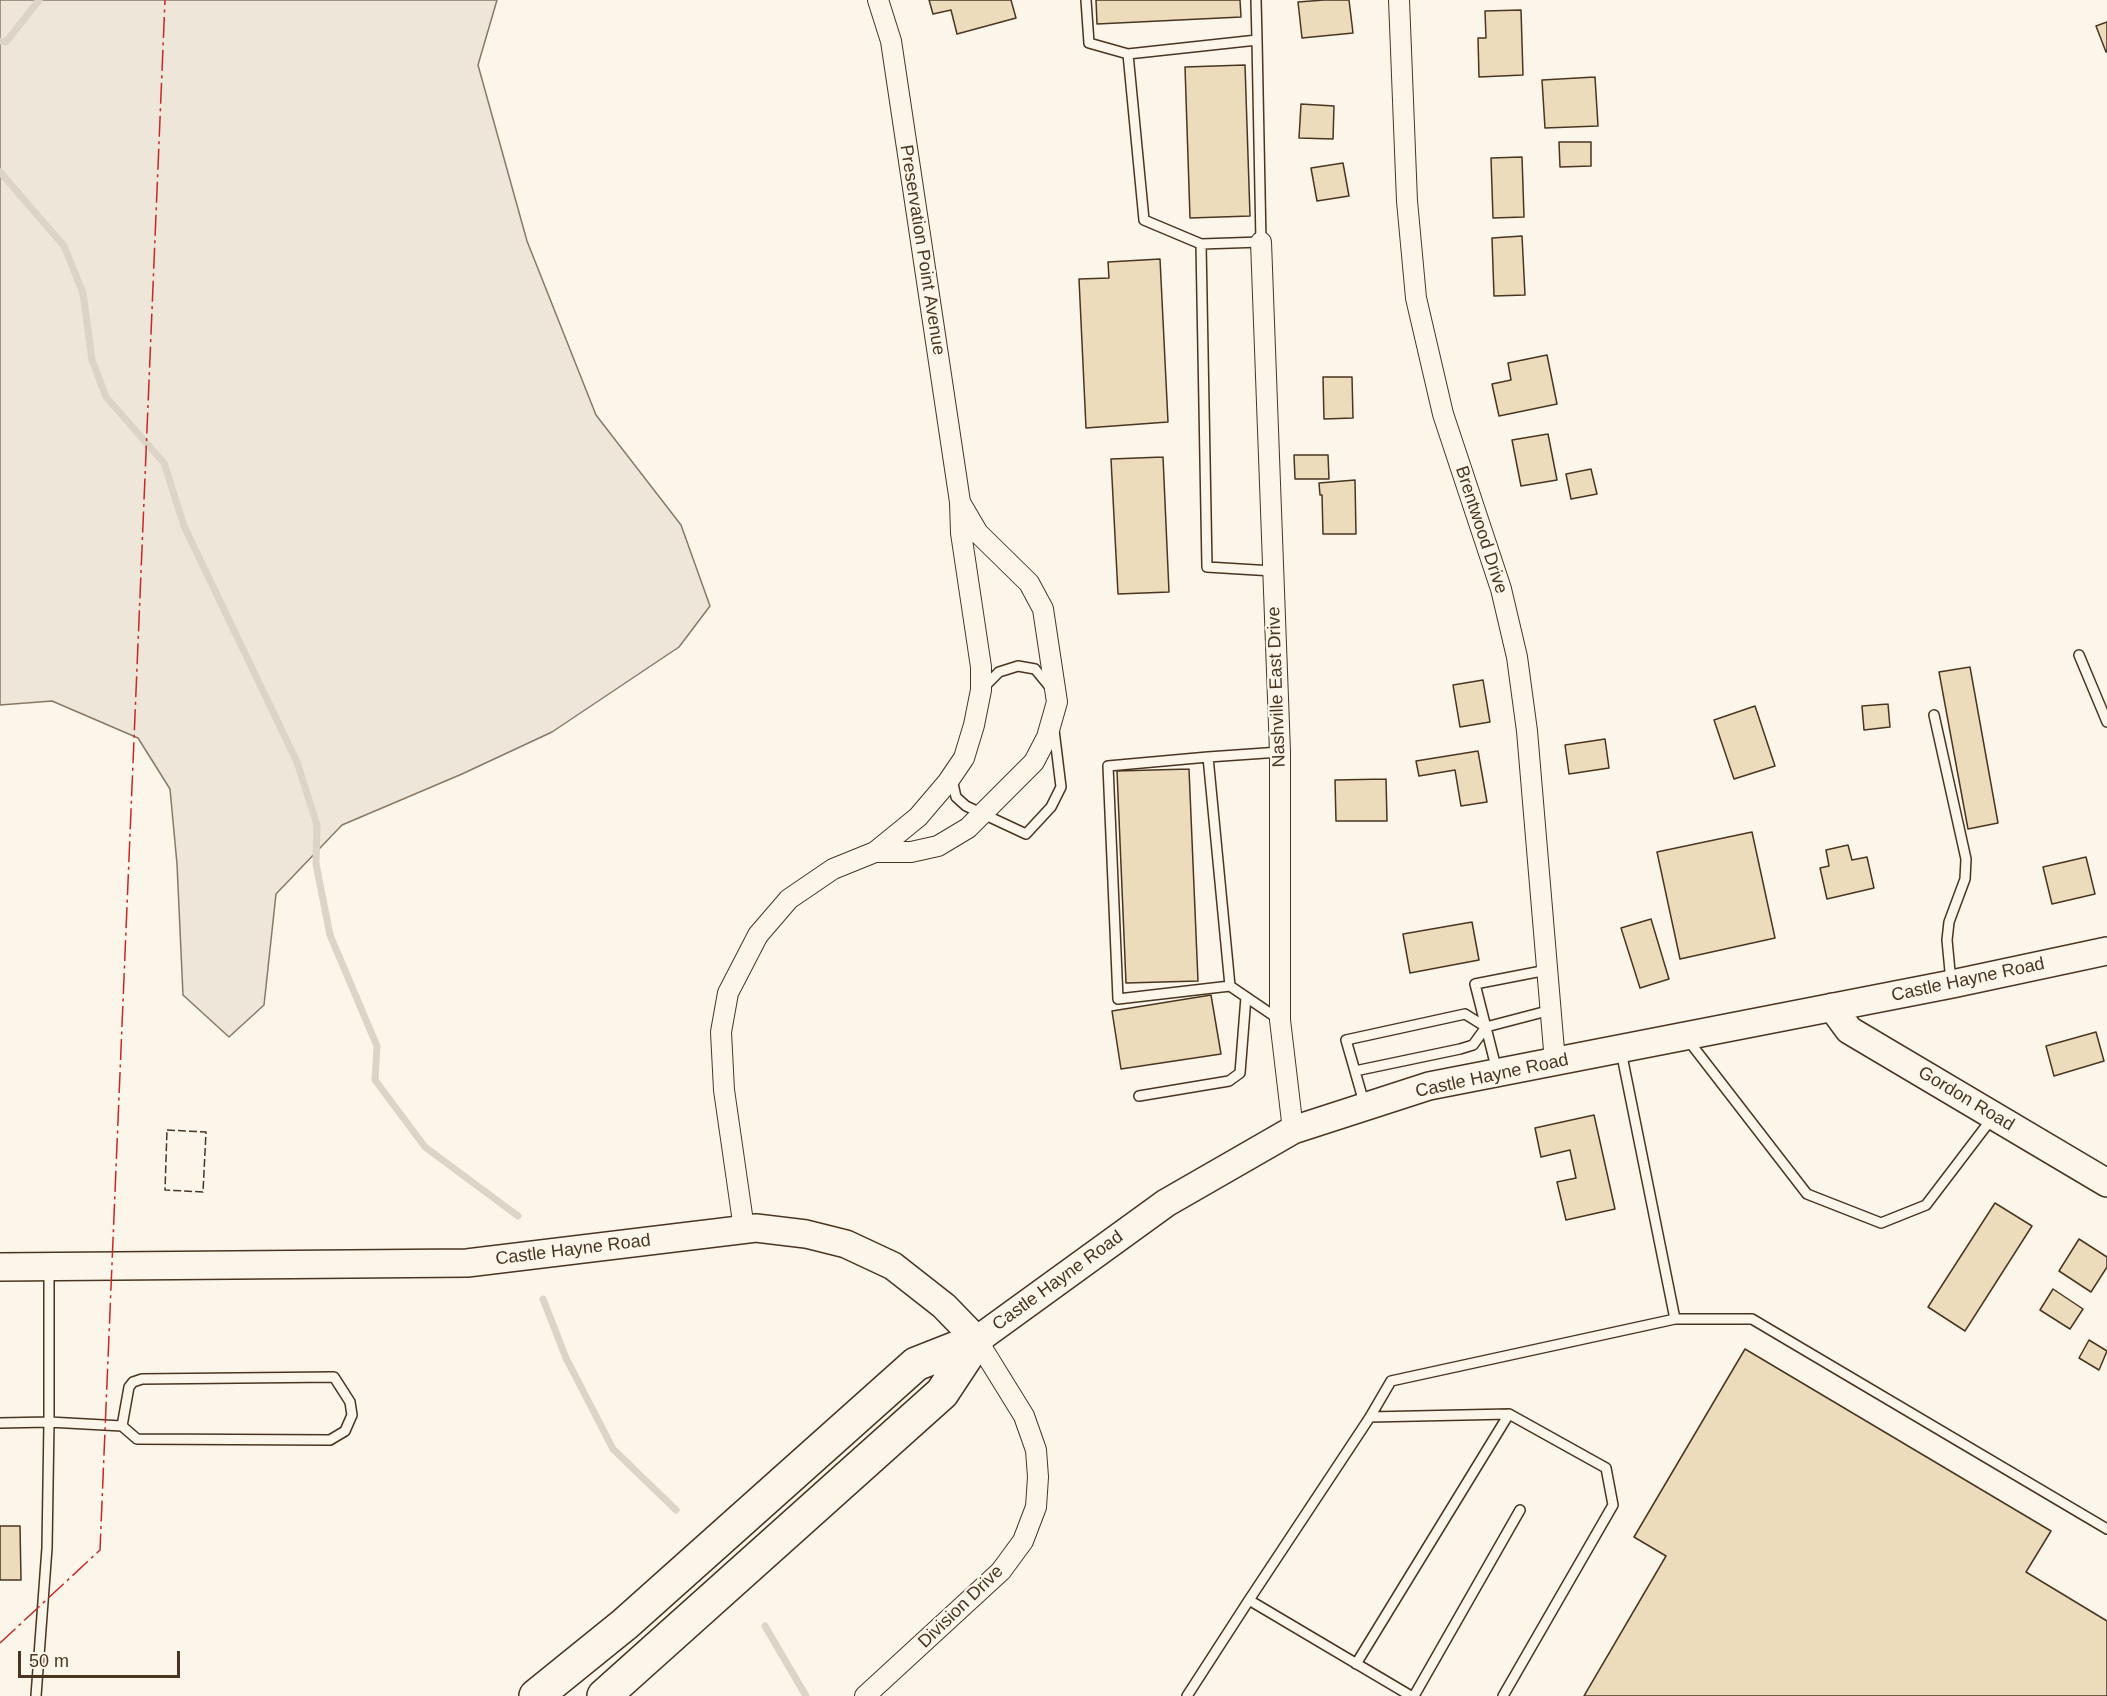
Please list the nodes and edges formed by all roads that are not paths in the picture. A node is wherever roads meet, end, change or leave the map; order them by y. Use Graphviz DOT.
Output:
graph roads {
  1 [pos="878,0"];
  2 [pos="1086,0"];
  3 [pos="1256,0"];
  4 [pos="1399,0"];
  5 [pos="1257,40"];
  6 [pos="1128,54"];
  7 [pos="1260,242"];
  8 [pos="1201,244"];
  9 [pos="960,502"];
  10 [pos="1273,571"];
  11 [pos="2079,656"];
  12 [pos="981,690"];
  13 [pos="1055,709"];
  14 [pos="1934,716"];
  15 [pos="2107,722"];
  16 [pos="1280,752"];
  17 [pos="1208,757"];
  18 [pos="951,777"];
  19 [pos="982,815"];
  20 [pos="875,852"];
  21 [pos="2107,951"];
  22 [pos="1547,970"];
  23 [pos="1952,984"];
  24 [pos="1230,986"];
  25 [pos="1246,997"];
  26 [pos="1833,1007"];
  27 [pos="1551,1010"];
  28 [pos="1280,1020"];
  29 [pos="1486,1027"];
  30 [pos="1684,1036"];
  31 [pos="1621,1049"];
  32 [pos="1555,1062"];
  33 [pos="1355,1071"];
  34 [pos="1498,1073"];
  35 [pos="1139,1096"];
  36 [pos="1365,1108"];
  37 [pos="1993,1116"];
  38 [pos="1293,1130"];
  39 [pos="2107,1183"];
  40 [pos="744,1229"];
  41 [pos="0,1267"];
  42 [pos="49,1267"];
  43 [pos="1676,1318"];
  44 [pos="977,1340"];
  45 [pos="1509,1414"];
  46 [pos="1370,1417"];
  47 [pos="49,1422"];
  48 [pos="0,1423"];
  49 [pos="122,1426"];
  50 [pos="1520,1510"];
  51 [pos="2107,1529"];
  52 [pos="1249,1600"];
  53 [pos="625,1624"];
  54 [pos="1356,1664"];
  55 [pos="36,1696"];
  56 [pos="536,1696"];
  57 [pos="554,1696"];
  58 [pos="604,1696"];
  59 [pos="865,1696"];
  60 [pos="1187,1696"];
  61 [pos="1413,1696"];
  62 [pos="1503,1696"];
  1 -- 9 [label="street, Preservation Point Avenue"];
  2 -- 6 [label="lane"];
  3 -- 5 [label="lane"];
  4 -- 22 [label="street, Brentwood Drive"];
  5 -- 6 [label="lane"];
  5 -- 7 [label="lane"];
  6 -- 8 [label="lane"];
  7 -- 8 [label="lane"];
  7 -- 10 [label="street, Nashville East Drive"];
  8 -- 10 [label="lane"];
  9 -- 12 [label="street, Preservation Point Avenue"];
  9 -- 13 [label="street, Preservation Point Avenue"];
  10 -- 16 [label="street, Nashville East Drive"];
  11 -- 15 [label="lane"];
  12 -- 13 [label="lane"];
  12 -- 18 [label="street, Preservation Point Avenue"];
  13 -- 19 [label="street, Preservation Point Avenue"];
  13 -- 19 [label="lane"];
  14 -- 23 [label="lane"];
  16 -- 17 [label="lane"];
  16 -- 28 [label="street, Nashville East Drive"];
  17 -- 24 [label="lane"];
  17 -- 24 [label="lane"];
  18 -- 19 [label="lane"];
  18 -- 20 [label="street, Preservation Point Avenue"];
  19 -- 20 [label="street, Preservation Point Avenue"];
  20 -- 40 [label="street, Preservation Point Avenue"];
  21 -- 23 [label="main road, Castle Hayne Road"];
  22 -- 27 [label="street, Brentwood Drive"];
  22 -- 29 [label="lane"];
  23 -- 26 [label="main road, Castle Hayne Road"];
  24 -- 25 [label="lane"];
  25 -- 28 [label="lane"];
  25 -- 35 [label="lane"];
  26 -- 30 [label="main road, Castle Hayne Road"];
  26 -- 37 [label="main road, Gordon Road"];
  27 -- 29 [label="lane"];
  27 -- 32 [label="street, Brentwood Drive"];
  28 -- 38 [label="street, Nashville East Drive"];
  29 -- 33 [label="lane"];
  29 -- 33 [label="lane"];
  29 -- 34 [label="lane"];
  30 -- 31 [label="main road, Castle Hayne Road"];
  30 -- 37 [label="lane"];
  31 -- 32 [label="main road, Castle Hayne Road"];
  31 -- 43 [label="lane"];
  32 -- 34 [label="main road, Castle Hayne Road"];
  33 -- 36 [label="lane"];
  34 -- 36 [label="main road, Castle Hayne Road"];
  36 -- 38 [label="main road, Castle Hayne Road"];
  37 -- 39 [label="main road, Gordon Road"];
  38 -- 44 [label="main road, Castle Hayne Road"];
  40 -- 42 [label="main road, Castle Hayne Road"];
  40 -- 44 [label="main road, Castle Hayne Road"];
  41 -- 42 [label="main road, Castle Hayne Road"];
  42 -- 47 [label="lane"];
  43 -- 46 [label="lane"];
  43 -- 51 [label="lane"];
  44 -- 53 [label="highway"];
  44 -- 58 [label="highway"];
  44 -- 59 [label="street, Division Drive"];
  45 -- 46 [label="lane"];
  45 -- 54 [label="lane"];
  45 -- 62 [label="lane"];
  46 -- 52 [label="lane"];
  47 -- 48 [label="lane"];
  47 -- 49 [label="lane"];
  47 -- 55 [label="lane"];
  49 -- 49 [label="lane"];
  50 -- 61 [label="lane"];
  52 -- 54 [label="lane"];
  52 -- 60 [label="lane"];
  53 -- 56 [label="highway"];
  53 -- 57 [label="highway"];
  54 -- 61 [label="lane"];
}
